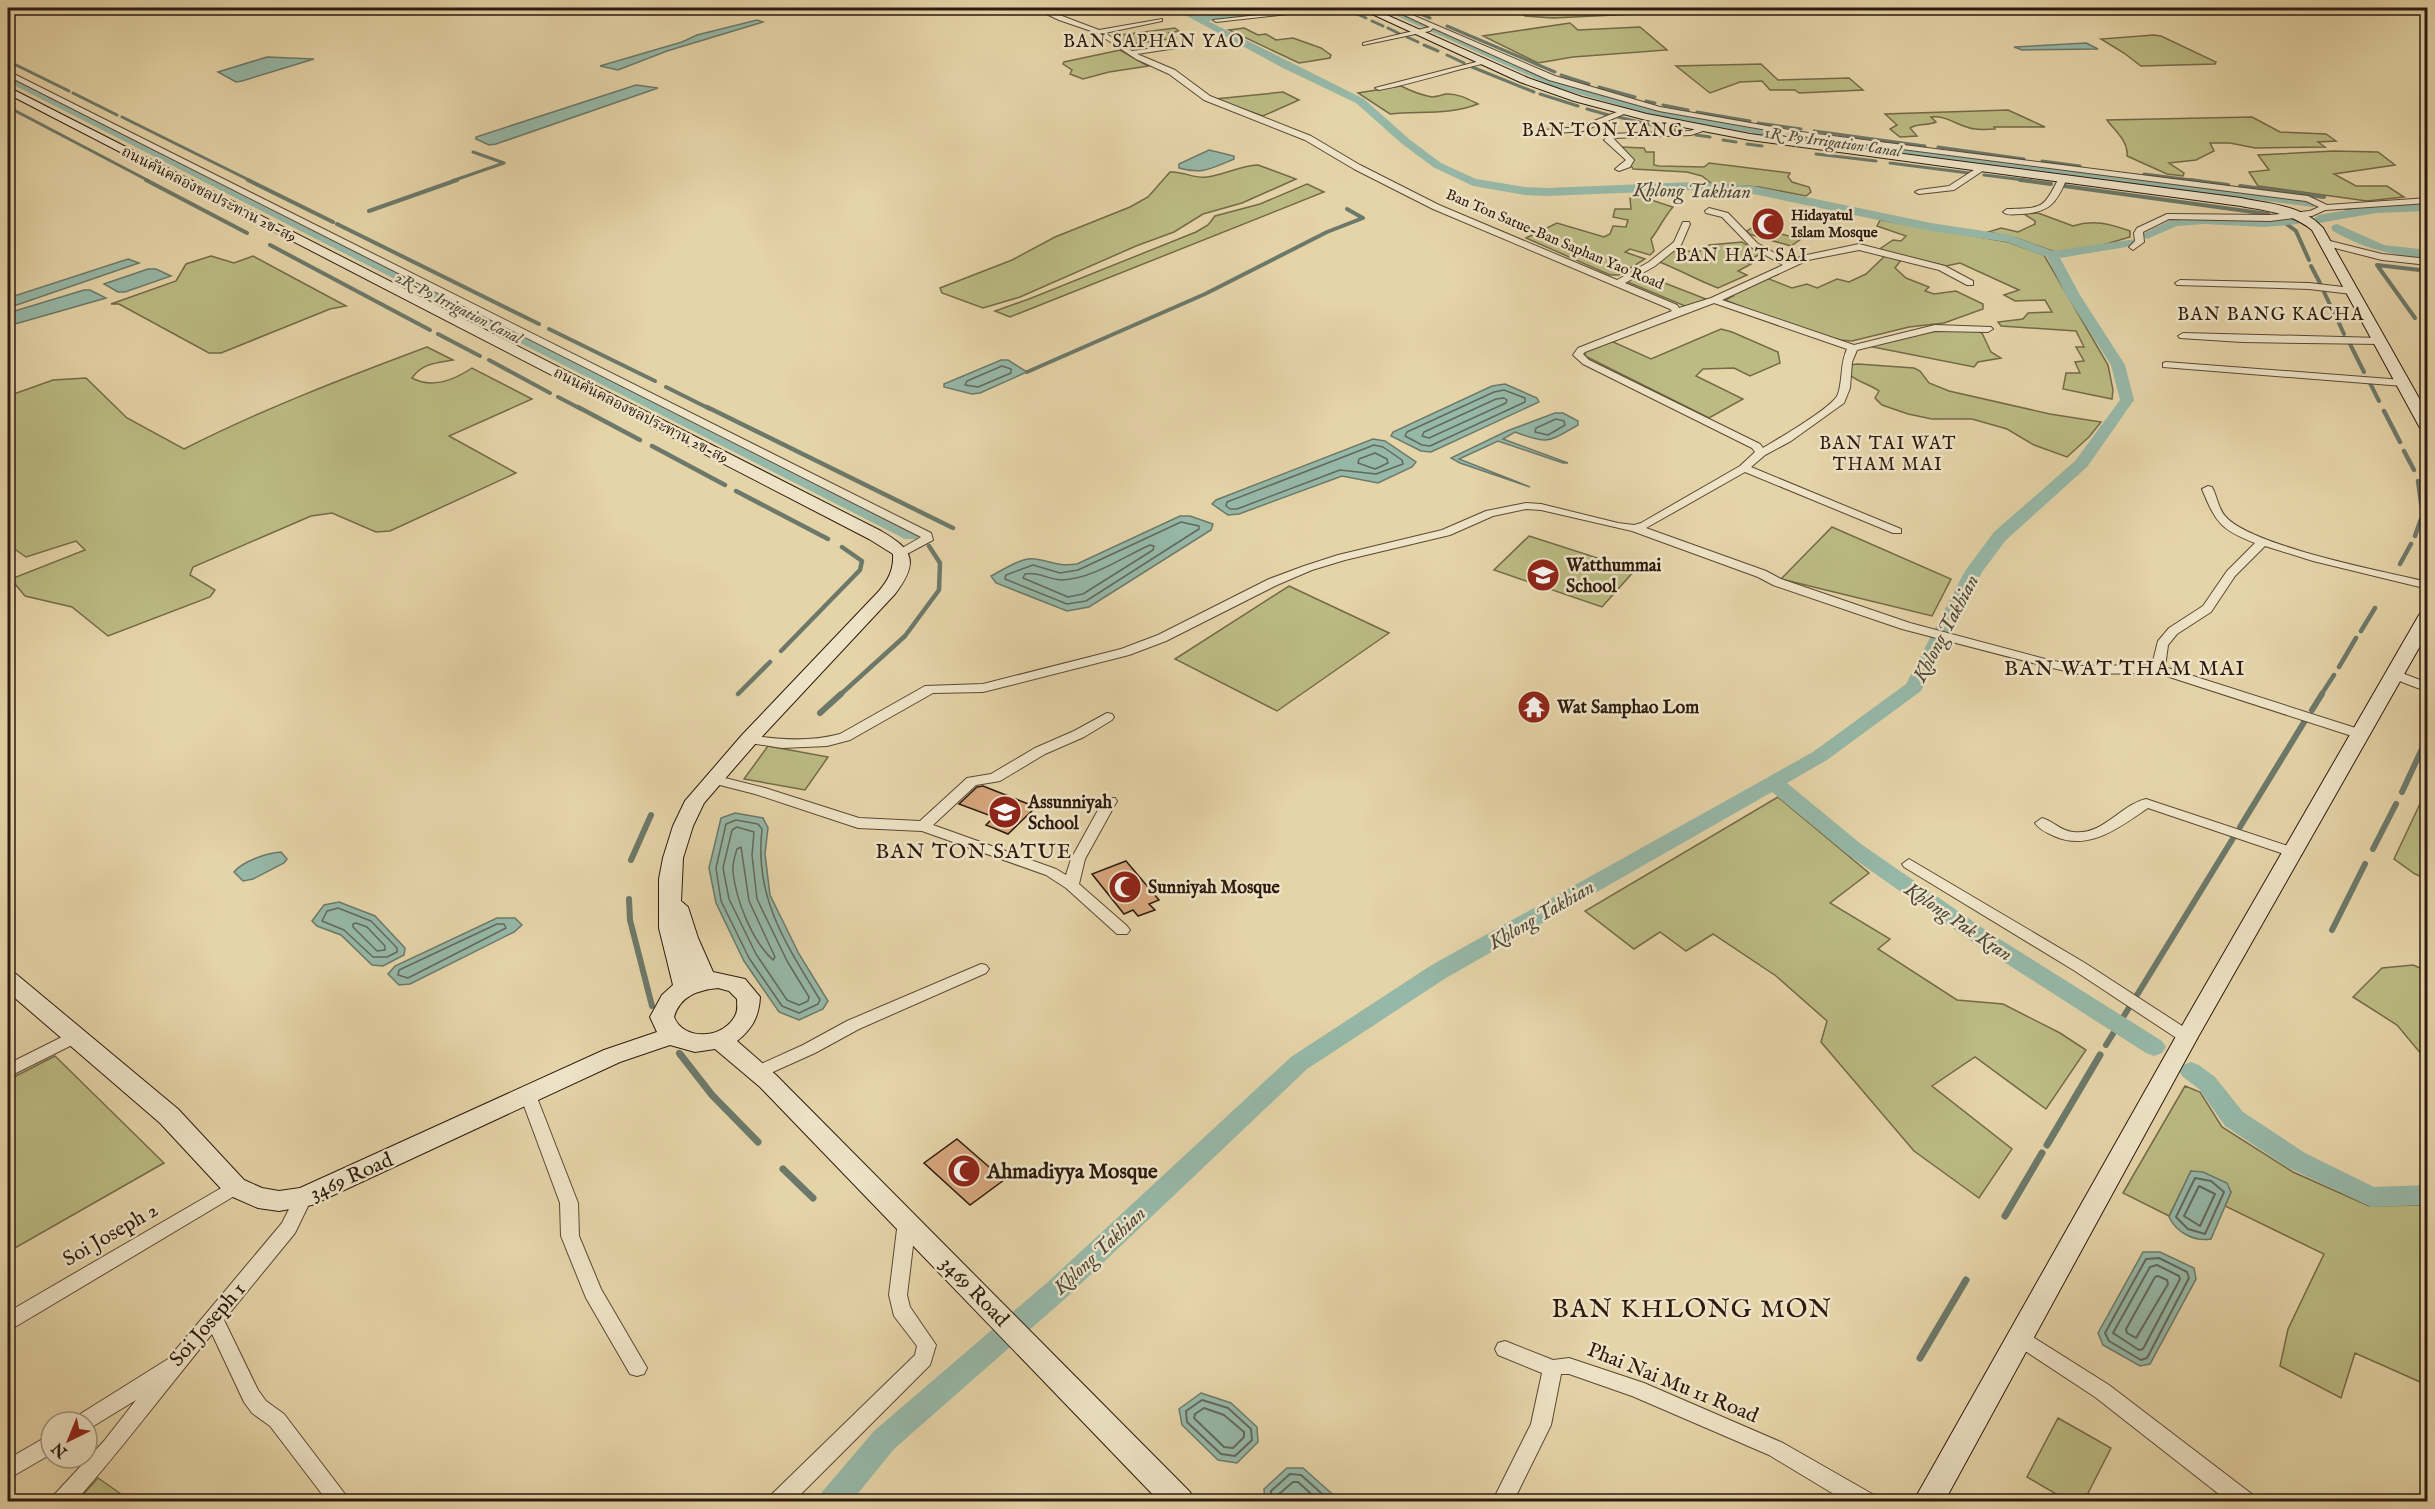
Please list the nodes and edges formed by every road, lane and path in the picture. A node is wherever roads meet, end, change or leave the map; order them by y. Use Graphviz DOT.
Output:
graph roads {
  1 [pos="1037,8"];
  2 [pos="1290,8"];
  3 [pos="1339,8"];
  4 [pos="1364,8"];
  5 [pos="1392,8"];
  6 [pos="1257,11"];
  7 [pos="1160,20"];
  8 [pos="1216,20"];
  9 [pos="1422,27"];
  10 [pos="1099,32"];
  11 [pos="1365,44"];
  12 [pos="1183,45"];
  13 [pos="1132,53"];
  14 [pos="1484,62"];
  15 [pos="8,73"];
  16 [pos="1550,78"];
  17 [pos="1537,83"];
  18 [pos="1379,88"];
  19 [pos="8,90"];
  20 [pos="52,97"];
  21 [pos="35,101"];
  22 [pos="1625,112"];
  23 [pos="1653,113"];
  24 [pos="1700,129"];
  25 [pos="1544,132"];
  26 [pos="1983,168"];
  27 [pos="1619,169"];
  28 [pos="2063,178"];
  29 [pos="1919,192"];
  30 [pos="2427,200"];
  31 [pos="2324,208"];
  32 [pos="1710,211"];
  33 [pos="2007,212"];
  34 [pos="2298,214"];
  35 [pos="1686,224"];
  36 [pos="315,229"];
  37 [pos="296,235"];
  38 [pos="2326,243"];
  39 [pos="2133,247"];
  40 [pos="2427,262"];
  41 [pos="1789,265"];
  42 [pos="1618,283"];
  43 [pos="1970,283"];
  44 [pos="2180,283"];
  45 [pos="2352,291"];
  46 [pos="1714,300"];
  47 [pos="1677,312"];
  48 [pos="1988,329"];
  49 [pos="2183,336"];
  50 [pos="2380,341"];
  51 [pos="1854,348"];
  52 [pos="2166,365"];
  53 [pos="2403,383"];
  54 [pos="2427,428"];
  55 [pos="1761,453"];
  56 [pos="1744,468"];
  57 [pos="2208,489"];
  58 [pos="1634,528"];
  59 [pos="1897,531"];
  60 [pos="2262,543"];
  61 [pos="901,553"];
  62 [pos="2427,586"];
  63 [pos="2427,616"];
  64 [pos="2158,669"];
  65 [pos="2394,674"];
  66 [pos="2427,688"];
  67 [pos="1107,717"];
  68 [pos="2360,734"];
  69 [pos="749,739"];
  70 [pos="713,779"];
  71 [pos="1110,801"];
  72 [pos="2042,823"];
  73 [pos="923,825"];
  74 [pos="2292,852"];
  75 [pos="1909,864"];
  76 [pos="1071,885"];
  77 [pos="670,887"];
  78 [pos="1122,930"];
  79 [pos="981,969"];
  80 [pos="8,980"];
  81 [pos="706,981"];
  82 [pos="685,988"];
  83 [pos="667,1030"];
  84 [pos="726,1035"];
  85 [pos="74,1037"];
  86 [pos="2187,1037"];
  87 [pos="8,1071"];
  88 [pos="762,1075"];
  89 [pos="528,1095"];
  90 [pos="235,1187"];
  91 [pos="303,1198"];
  92 [pos="907,1221"];
  93 [pos="214,1319"];
  94 [pos="8,1321"];
  95 [pos="2019,1337"];
  96 [pos="1505,1348"];
  97 [pos="175,1365"];
  98 [pos="637,1368"];
  99 [pos="1553,1370"];
  100 [pos="99,1413"];
  101 [pos="39,1451"];
  102 [pos="8,1470"];
  103 [pos="61,1502"];
  104 [pos="341,1502"];
  105 [pos="778,1502"];
  106 [pos="1180,1502"];
  107 [pos="1502,1502"];
  108 [pos="1867,1502"];
  109 [pos="1928,1502"];
  110 [pos="2246,1502"];
  1 -- 10 [label="street, Ban Ton Satue-Ban Saphan Yao Road"];
  2 -- 6 [label="street"];
  3 -- 8 [label="street"];
  4 -- 9 [label="street"];
  5 -- 9 [label="street"];
  7 -- 10 [label="street"];
  9 -- 11 [label="street"];
  9 -- 14 [label="street"];
  9 -- 16 [label="street"];
  10 -- 13 [label="street, Ban Ton Satue-Ban Saphan Yao Road"];
  12 -- 13 [label="street"];
  13 -- 42 [label="street, Ban Ton Satue-Ban Saphan Yao Road"];
  14 -- 17 [label="street"];
  14 -- 18 [label="street"];
  15 -- 20 [label="street"];
  16 -- 17 [label="street"];
  16 -- 23 [label="street"];
  17 -- 22 [label="street"];
  19 -- 21 [label="street, ถนนคันคลองชลประทาน 2ข-ส9"];
  20 -- 21 [label="street"];
  20 -- 36 [label="street"];
  21 -- 37 [label="street, ถนนคันคลองชลประทาน 2ข-ส9"];
  22 -- 23 [label="street"];
  22 -- 25 [label="street"];
  23 -- 24 [label="street"];
  23 -- 31 [label="street"];
  24 -- 26 [label="street"];
  24 -- 27 [label="street"];
  26 -- 28 [label="street"];
  26 -- 29 [label="street"];
  28 -- 33 [label="street"];
  28 -- 34 [label="street"];
  30 -- 31 [label="street"];
  31 -- 34 [label="street"];
  32 -- 41 [label="street"];
  34 -- 38 [label="street"];
  34 -- 39 [label="street"];
  35 -- 42 [label="street"];
  36 -- 37 [label="street"];
  36 -- 61 [label="street"];
  37 -- 61 [label="street, ถนนคันคลองชลประทาน 2ข-ส9"];
  38 -- 40 [label="street"];
  38 -- 45 [label="street"];
  41 -- 43 [label="street"];
  41 -- 46 [label="street"];
  42 -- 47 [label="street, Ban Ton Satue-Ban Saphan Yao Road"];
  44 -- 45 [label="street"];
  45 -- 50 [label="street"];
  46 -- 47 [label="street"];
  46 -- 51 [label="street"];
  47 -- 55 [label="street, Ban Ton Satue-Ban Saphan Yao Road"];
  48 -- 51 [label="street"];
  49 -- 50 [label="street"];
  50 -- 53 [label="street"];
  51 -- 55 [label="street"];
  52 -- 53 [label="street"];
  53 -- 54 [label="street"];
  55 -- 56 [label="street"];
  56 -- 58 [label="street"];
  56 -- 59 [label="street"];
  57 -- 60 [label="street"];
  58 -- 64 [label="street"];
  58 -- 69 [label="street"];
  60 -- 62 [label="street"];
  60 -- 64 [label="street"];
  61 -- 69 [label="street"];
  63 -- 65 [label="street"];
  64 -- 68 [label="street"];
  65 -- 66 [label="street"];
  65 -- 68 [label="street"];
  67 -- 73 [label="street"];
  68 -- 74 [label="street"];
  69 -- 70 [label="street"];
  70 -- 73 [label="street"];
  70 -- 77 [label="street"];
  71 -- 76 [label="street"];
  72 -- 74 [label="street"];
  73 -- 76 [label="street"];
  74 -- 86 [label="street"];
  75 -- 86 [label="street"];
  76 -- 78 [label="street"];
  77 -- 81 [label="street"];
  77 -- 82 [label="street"];
  79 -- 88 [label="street"];
  80 -- 85 [label="street, 3469 Road"];
  81 -- 82 [label="street"];
  81 -- 84 [label="street"];
  82 -- 83 [label="street"];
  83 -- 84 [label="street"];
  83 -- 89 [label="street, 3469 Road"];
  84 -- 88 [label="street, 3469 Road"];
  85 -- 87 [label="street"];
  85 -- 90 [label="street, 3469 Road"];
  86 -- 95 [label="street"];
  88 -- 92 [label="street, 3469 Road"];
  89 -- 91 [label="street, 3469 Road"];
  89 -- 98 [label="street"];
  90 -- 91 [label="street, 3469 Road"];
  90 -- 94 [label="street, Soi Joseph 2"];
  91 -- 93 [label="street, Soi Joseph 1"];
  92 -- 105 [label="street"];
  92 -- 106 [label="street, 3469 Road"];
  93 -- 97 [label="street, Soi Joseph 1"];
  93 -- 104 [label="street"];
  95 -- 109 [label="street"];
  95 -- 110 [label="street"];
  96 -- 99 [label="street"];
  97 -- 100 [label="street, Soi Joseph 1"];
  97 -- 103 [label="street"];
  99 -- 107 [label="street"];
  99 -- 108 [label="street, Phai Nai Mu 11 Road"];
  101 -- 102 [label="street"];
}
